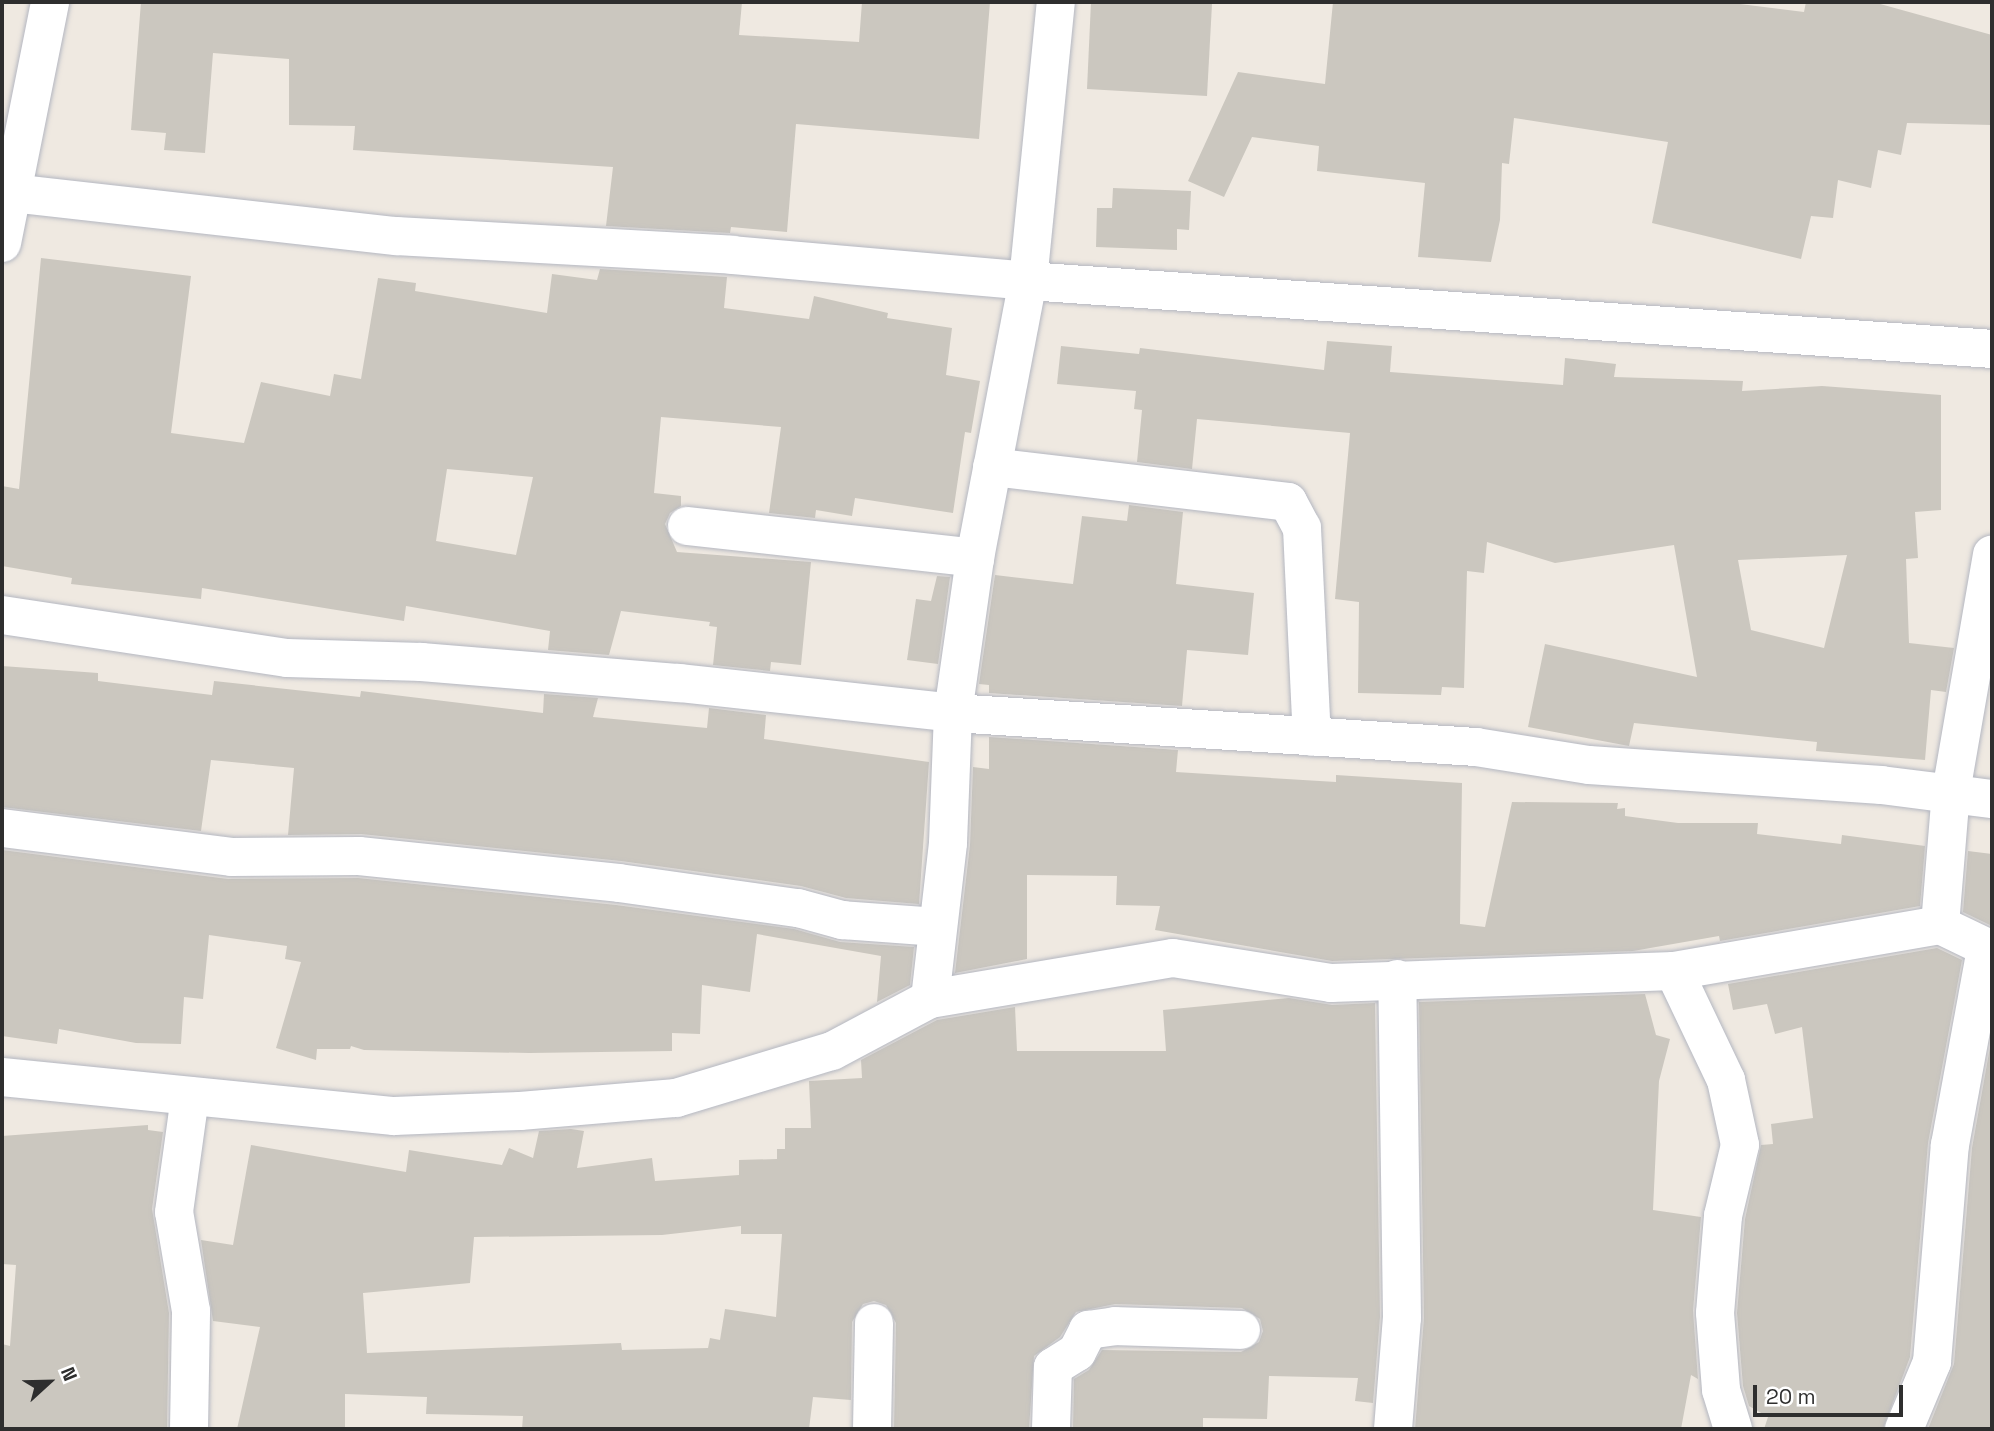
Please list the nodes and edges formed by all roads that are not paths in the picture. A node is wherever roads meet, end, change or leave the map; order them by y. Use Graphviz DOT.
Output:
graph roads {
  1 [pos="50,2"];
  2 [pos="1056,2"];
  3 [pos="8,193"];
  4 [pos="2,243"];
  5 [pos="1028,281"];
  6 [pos="1992,349"];
  7 [pos="992,467"];
  8 [pos="687,526"];
  9 [pos="1992,555"];
  10 [pos="975,558"];
  11 [pos="2,615"];
  12 [pos="953,713"];
  13 [pos="1312,737"];
  14 [pos="1951,793"];
  15 [pos="1992,799"];
  16 [pos="2,828"];
  17 [pos="1940,925"];
  18 [pos="938,927"];
  19 [pos="1989,949"];
  20 [pos="1674,971"];
  21 [pos="1396,979"];
  22 [pos="930,999"];
  23 [pos="2,1077"];
  24 [pos="190,1096"];
  25 [pos="874,1323"];
  26 [pos="1241,1330"];
  27 [pos="189,1429"];
  28 [pos="872,1429"];
  29 [pos="1051,1429"];
  30 [pos="1393,1429"];
  31 [pos="1733,1429"];
  32 [pos="1904,1429"];
  1 -- 3 [label="street"];
  2 -- 5 [label="street"];
  3 -- 4 [label="street"];
  3 -- 5 [label="street"];
  5 -- 6 [label="street"];
  5 -- 7 [label="street"];
  7 -- 10 [label="street"];
  7 -- 13 [label="street"];
  8 -- 10 [label="street"];
  9 -- 14 [label="street"];
  10 -- 12 [label="street"];
  11 -- 12 [label="street"];
  12 -- 13 [label="street"];
  12 -- 18 [label="street"];
  13 -- 14 [label="street"];
  14 -- 15 [label="street"];
  14 -- 17 [label="street"];
  16 -- 18 [label="street"];
  17 -- 19 [label="street"];
  17 -- 20 [label="street"];
  18 -- 22 [label="street"];
  19 -- 32 [label="street"];
  20 -- 21 [label="street"];
  20 -- 31 [label="street"];
  21 -- 22 [label="street"];
  21 -- 30 [label="street"];
  22 -- 24 [label="street"];
  23 -- 24 [label="street"];
  24 -- 27 [label="street"];
  25 -- 28 [label="street"];
  26 -- 29 [label="street"];
}
